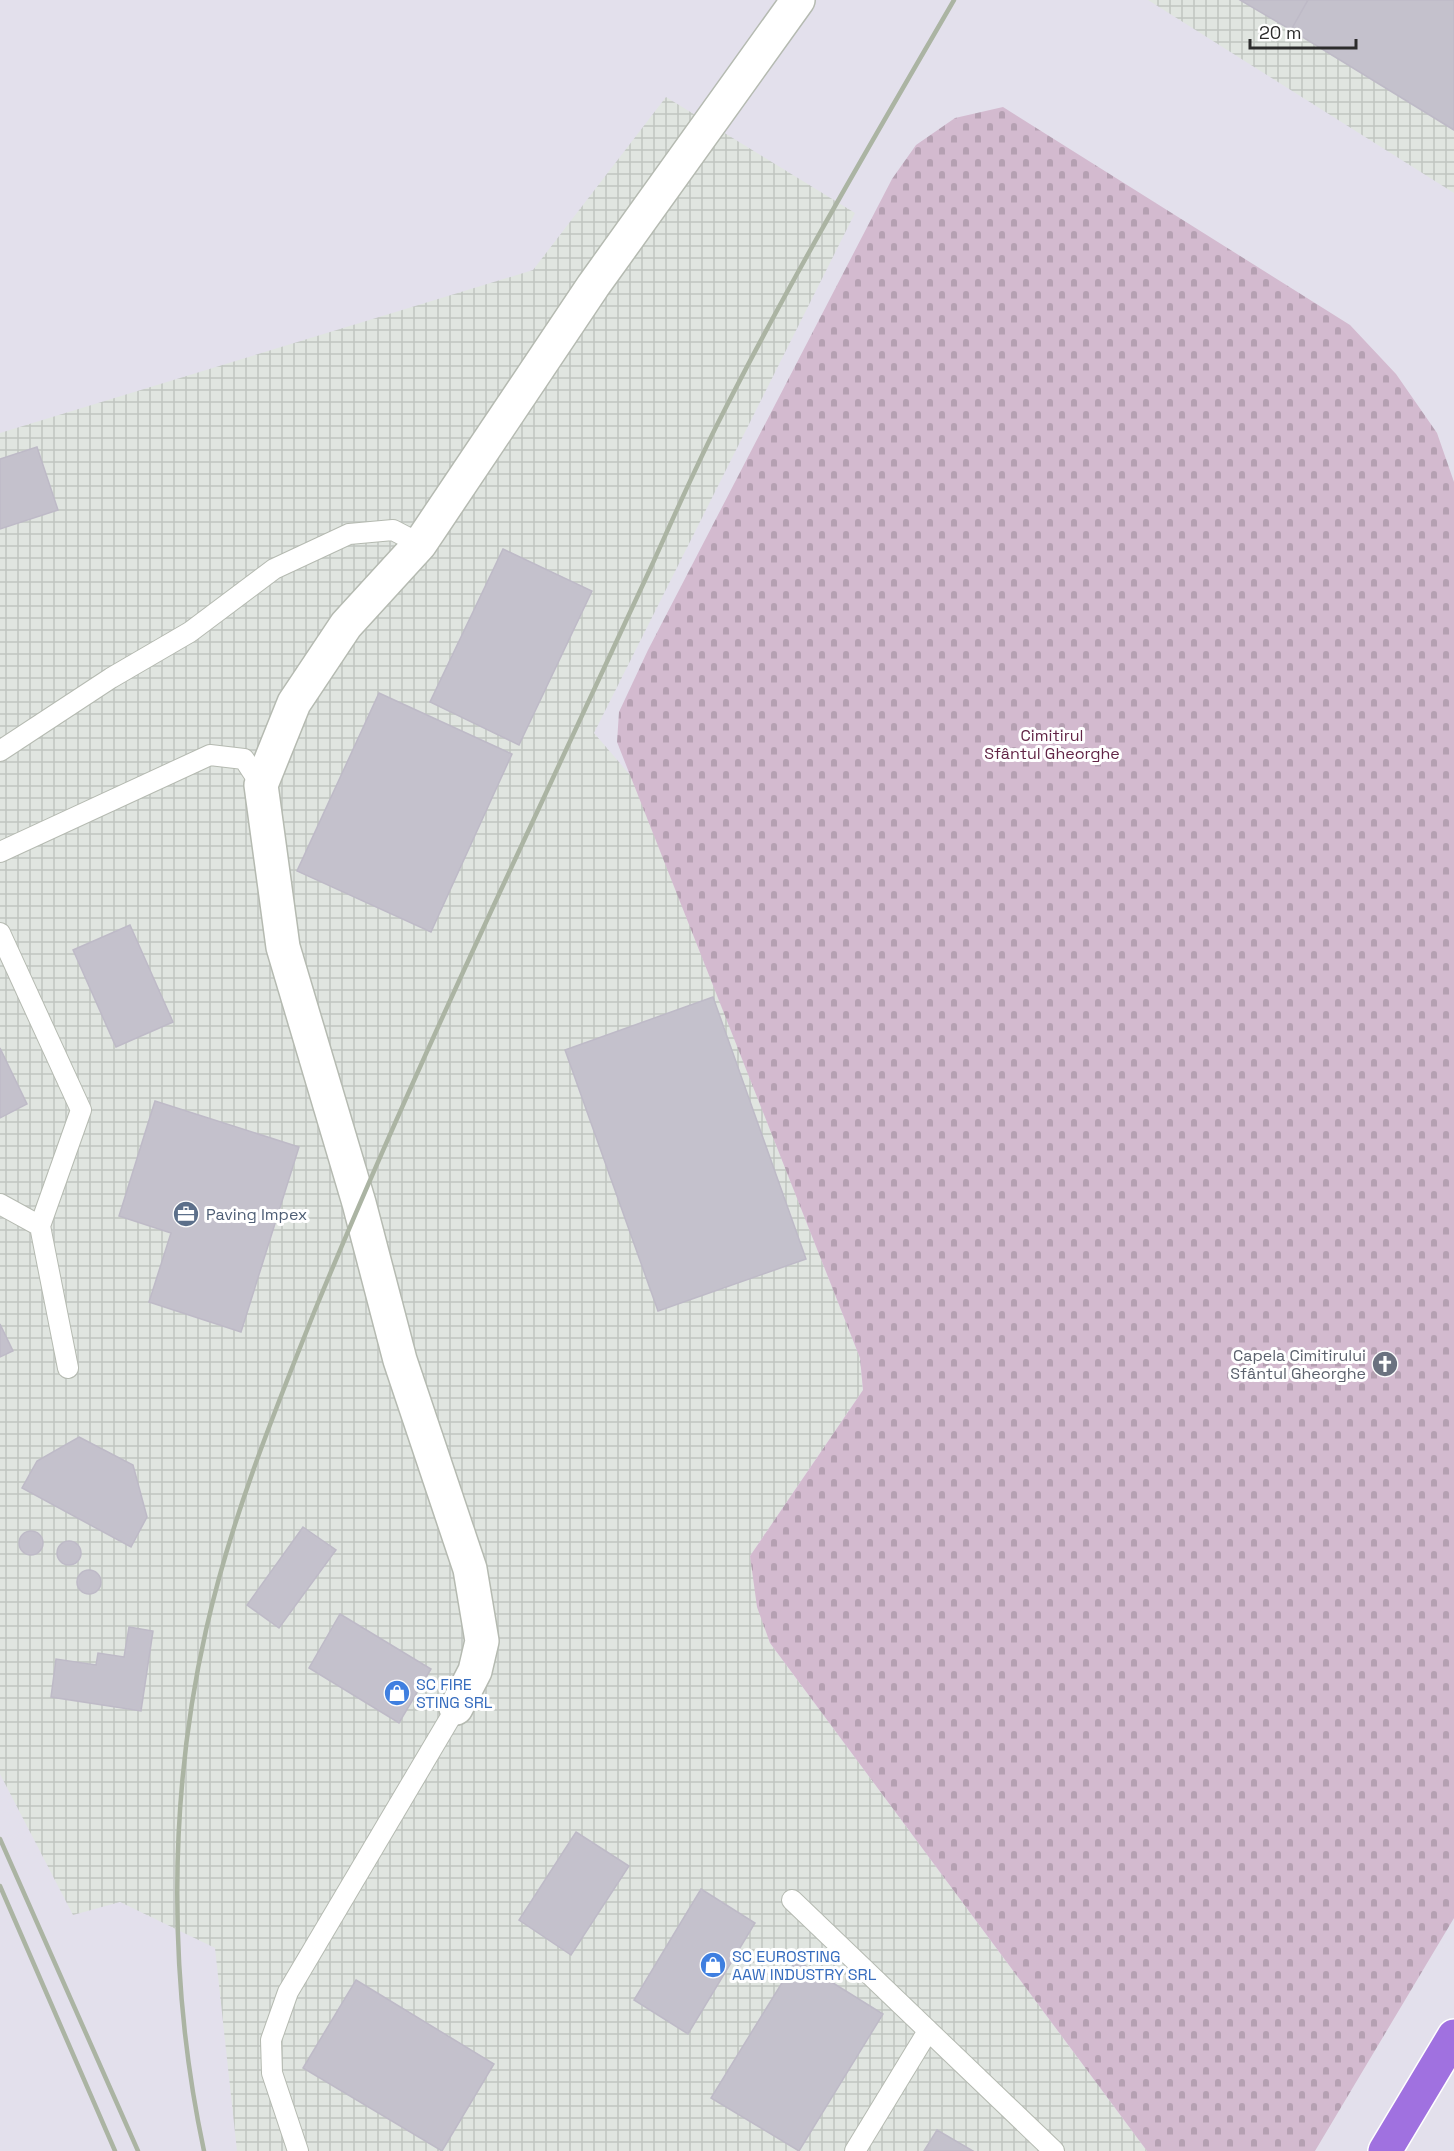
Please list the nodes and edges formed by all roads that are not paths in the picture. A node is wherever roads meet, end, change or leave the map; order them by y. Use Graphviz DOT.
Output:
graph roads {
  1 [pos="798,0"];
  2 [pos="420,544"];
  3 [pos="0,751"];
  4 [pos="261,785"];
  5 [pos="0,852"];
  6 [pos="0,933"];
  7 [pos="0,1204"];
  8 [pos="40,1226"];
  9 [pos="68,1368"];
  10 [pos="456,1708"];
  11 [pos="792,1900"];
  12 [pos="928,2031"];
  13 [pos="1454,2036"];
  14 [pos="298,2151"];
  15 [pos="855,2151"];
  16 [pos="1054,2151"];
  17 [pos="1385,2151"];
  1 -- 2 [label="street"];
  2 -- 3 [label="lane"];
  2 -- 4 [label="street"];
  4 -- 5 [label="lane"];
  4 -- 10 [label="street"];
  6 -- 8 [label="lane"];
  7 -- 8 [label="lane"];
  8 -- 9 [label="lane"];
  10 -- 14 [label="lane"];
  11 -- 12 [label="lane"];
  12 -- 15 [label="lane"];
  12 -- 16 [label="lane"];
  13 -- 17 [label="main road"];
}
